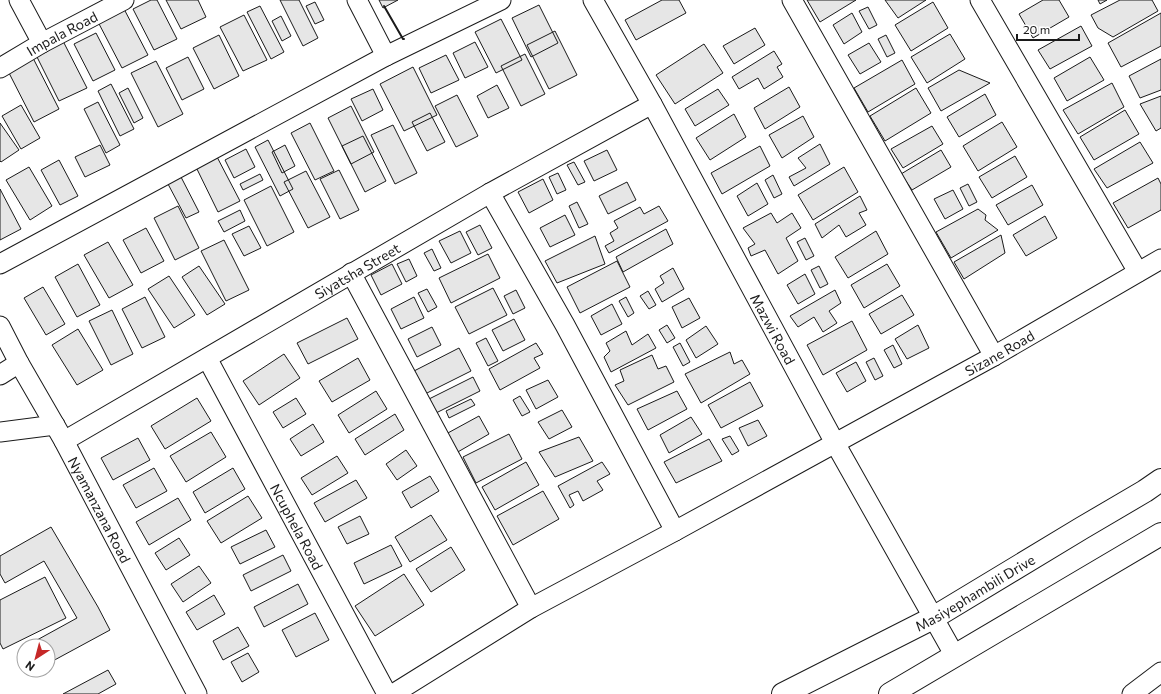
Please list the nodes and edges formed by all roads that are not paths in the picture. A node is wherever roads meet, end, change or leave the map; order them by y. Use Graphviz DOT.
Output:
graph roads {
  1 [pos="19,0"];
  2 [pos="124,0"];
  3 [pos="357,0"];
  4 [pos="501,0"];
  5 [pos="593,0"];
  6 [pos="792,0"];
  7 [pos="980,0"];
  8 [pos="42,43"];
  9 [pos="386,56"];
  10 [pos="0,68"];
  11 [pos="652,104"];
  12 [pos="490,193"];
  13 [pos="1161,259"];
  14 [pos="0,264"];
  15 [pos="1138,272"];
  16 [pos="350,274"];
  17 [pos="0,326"];
  18 [pos="994,356"];
  19 [pos="207,358"];
  20 [pos="19,363"];
  21 [pos="0,375"];
  22 [pos="0,432"];
  23 [pos="59,433"];
  24 [pos="835,443"];
  25 [pos="1161,480"];
  26 [pos="675,531"];
  27 [pos="1161,534"];
  28 [pos="531,608"];
  29 [pos="933,618"];
  30 [pos="954,656"];
  31 [pos="1161,672"];
  32 [pos="197,694"];
  33 [pos="387,694"];
  34 [pos="393,694"];
  35 [pos="783,694"];
  36 [pos="890,694"];
  37 [pos="1132,694"];
  1 -- 8 [label="street"];
  2 -- 8 [label="street, Impala Road"];
  3 -- 9 [label="street"];
  4 -- 9 [label="street"];
  5 -- 11 [label="street, Mazwi Road"];
  6 -- 18 [label="street"];
  7 -- 15 [label="street"];
  8 -- 10 [label="street, Impala Road"];
  9 -- 14 [label="street"];
  11 -- 12 [label="street, Siyatsha Street"];
  11 -- 24 [label="street, Mazwi Road"];
  12 -- 16 [label="street, Siyatsha Street"];
  12 -- 26 [label="street"];
  13 -- 15 [label="street, Sizane Road"];
  15 -- 18 [label="street, Sizane Road"];
  16 -- 19 [label="street, Siyatsha Street"];
  16 -- 28 [label="street"];
  17 -- 20 [label="street, Nyamanzana Road"];
  18 -- 24 [label="street, Sizane Road"];
  19 -- 23 [label="street, Siyatsha Street"];
  19 -- 33 [label="street, Ncuphela Road"];
  20 -- 21 [label="street"];
  20 -- 23 [label="street, Nyamanzana Road"];
  22 -- 23 [label="street"];
  23 -- 32 [label="street, Nyamanzana Road"];
  24 -- 26 [label="street, Sizane Road"];
  24 -- 29 [label="street, Mazwi Road"];
  25 -- 29 [label="main road, Masiyephambili Drive"];
  26 -- 28 [label="street, Sizane Road"];
  27 -- 30 [label="main road"];
  28 -- 34 [label="street, Sizane Road"];
  29 -- 30 [label="street, Mazwi Road"];
  29 -- 35 [label="main road, Masiyephambili Drive"];
  30 -- 36 [label="main road"];
  31 -- 37 [label="street"];
}
